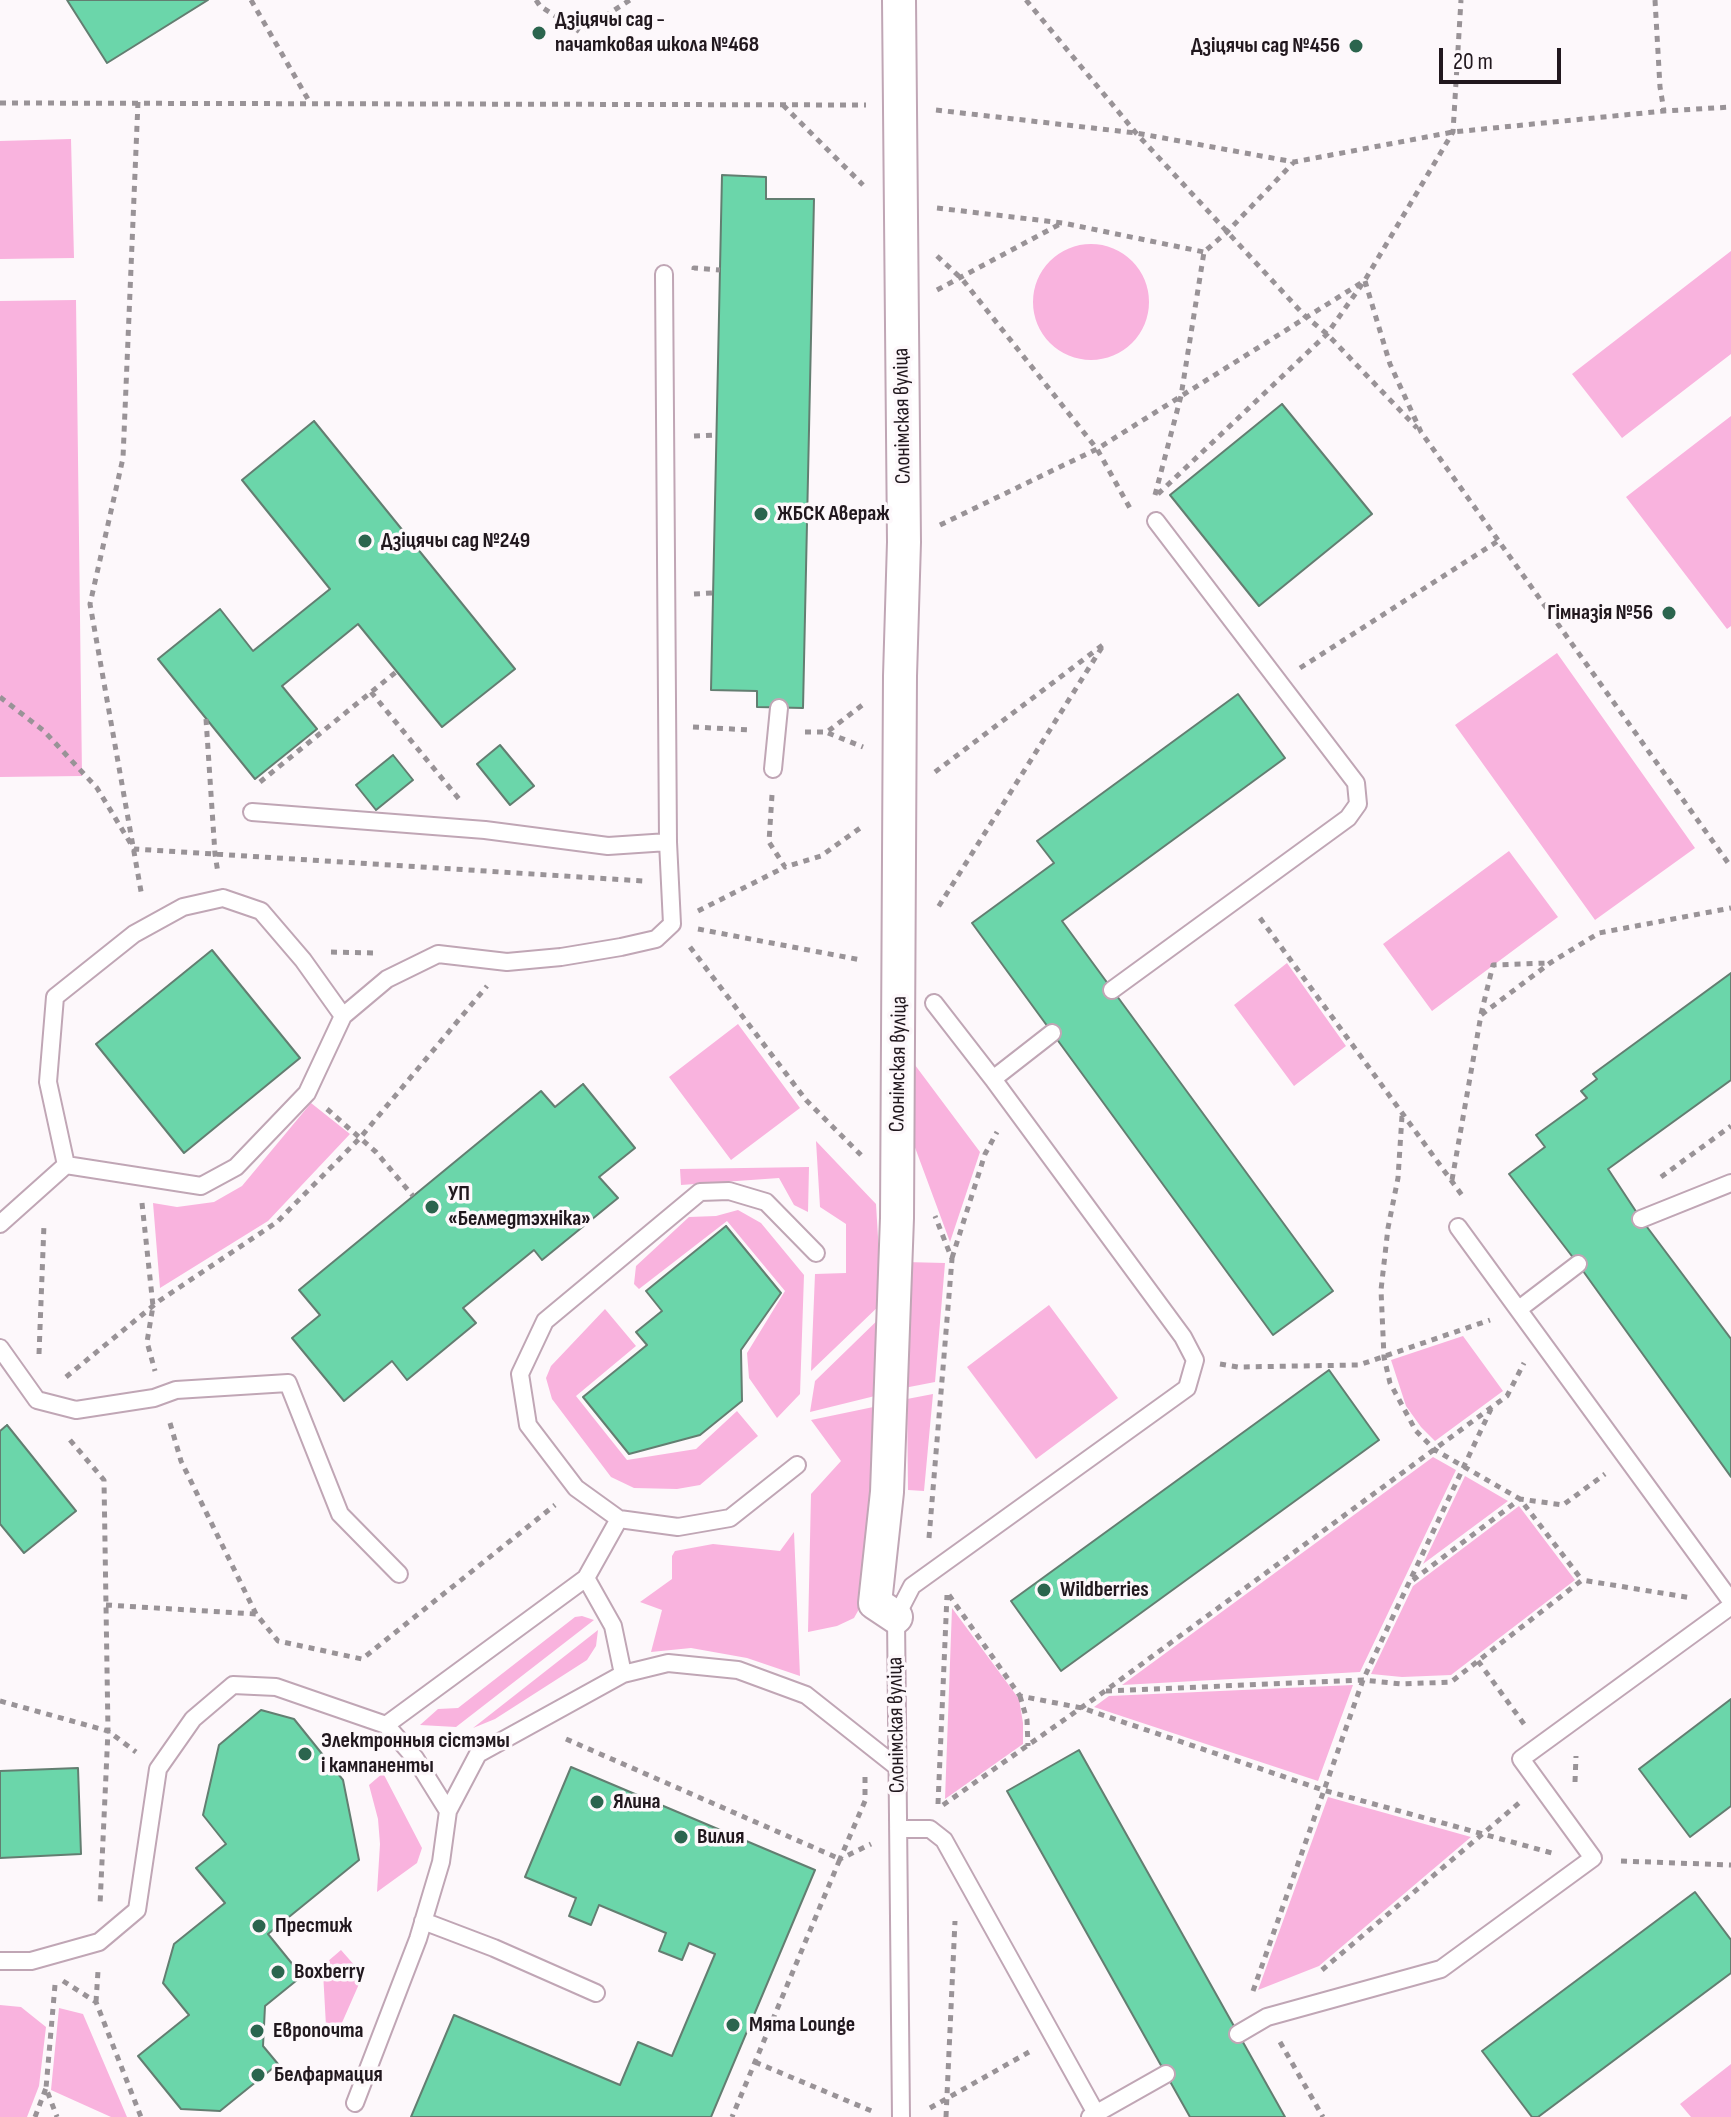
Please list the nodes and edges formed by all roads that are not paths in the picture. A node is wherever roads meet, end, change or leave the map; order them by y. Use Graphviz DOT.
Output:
graph roads {
  1 [pos="899,0"];
  2 [pos="664,274"];
  3 [pos="1156,521"];
  4 [pos="779,708"];
  5 [pos="773,769"];
  6 [pos="252,812"];
  7 [pos="668,842"];
  8 [pos="1112,990"];
  9 [pos="934,1003"];
  10 [pos="343,1016"];
  11 [pos="1052,1033"];
  12 [pos="993,1079"];
  13 [pos="66,1165"];
  14 [pos="1731,1183"];
  15 [pos="1641,1219"];
  16 [pos="0,1224"];
  17 [pos="1458,1227"];
  18 [pos="816,1253"];
  19 [pos="1578,1264"];
  20 [pos="1519,1309"];
  21 [pos="0,1348"];
  22 [pos="797,1465"];
  23 [pos="619,1519"];
  24 [pos="399,1574"];
  25 [pos="586,1578"];
  26 [pos="1731,1604"];
  27 [pos="896,1617"];
  28 [pos="623,1674"];
  29 [pos="386,1725"];
  30 [pos="897,1767"];
  31 [pos="448,1811"];
  32 [pos="898,1829"];
  33 [pos="423,1921"];
  34 [pos="0,1961"];
  35 [pos="596,1993"];
  36 [pos="1238,2034"];
  37 [pos="1166,2074"];
  38 [pos="355,2103"];
  39 [pos="1095,2116"];
  40 [pos="901,2117"];
  1 -- 27 [label="street, Слонімская вуліца"];
  2 -- 7 [label="lane"];
  3 -- 8 [label="lane"];
  4 -- 5 [label="lane"];
  6 -- 7 [label="lane"];
  7 -- 10 [label="lane"];
  9 -- 12 [label="lane"];
  10 -- 13 [label="lane"];
  10 -- 13 [label="lane"];
  11 -- 12 [label="lane"];
  12 -- 27 [label="lane"];
  13 -- 16 [label="lane"];
  14 -- 15 [label="lane"];
  17 -- 20 [label="lane"];
  18 -- 23 [label="lane"];
  19 -- 20 [label="lane"];
  20 -- 26 [label="lane"];
  21 -- 24 [label="lane"];
  22 -- 23 [label="lane"];
  23 -- 25 [label="lane"];
  25 -- 28 [label="lane"];
  25 -- 29 [label="lane"];
  26 -- 36 [label="lane"];
  27 -- 30 [label="lane, Слонімская вуліца"];
  28 -- 30 [label="lane"];
  28 -- 31 [label="lane"];
  29 -- 31 [label="lane"];
  29 -- 34 [label="lane"];
  30 -- 32 [label="lane, Слонімская вуліца"];
  31 -- 33 [label="lane"];
  32 -- 39 [label="lane"];
  32 -- 40 [label="lane, Слонімская вуліца"];
  33 -- 35 [label="lane"];
  33 -- 38 [label="lane"];
  37 -- 39 [label="lane"];
}
